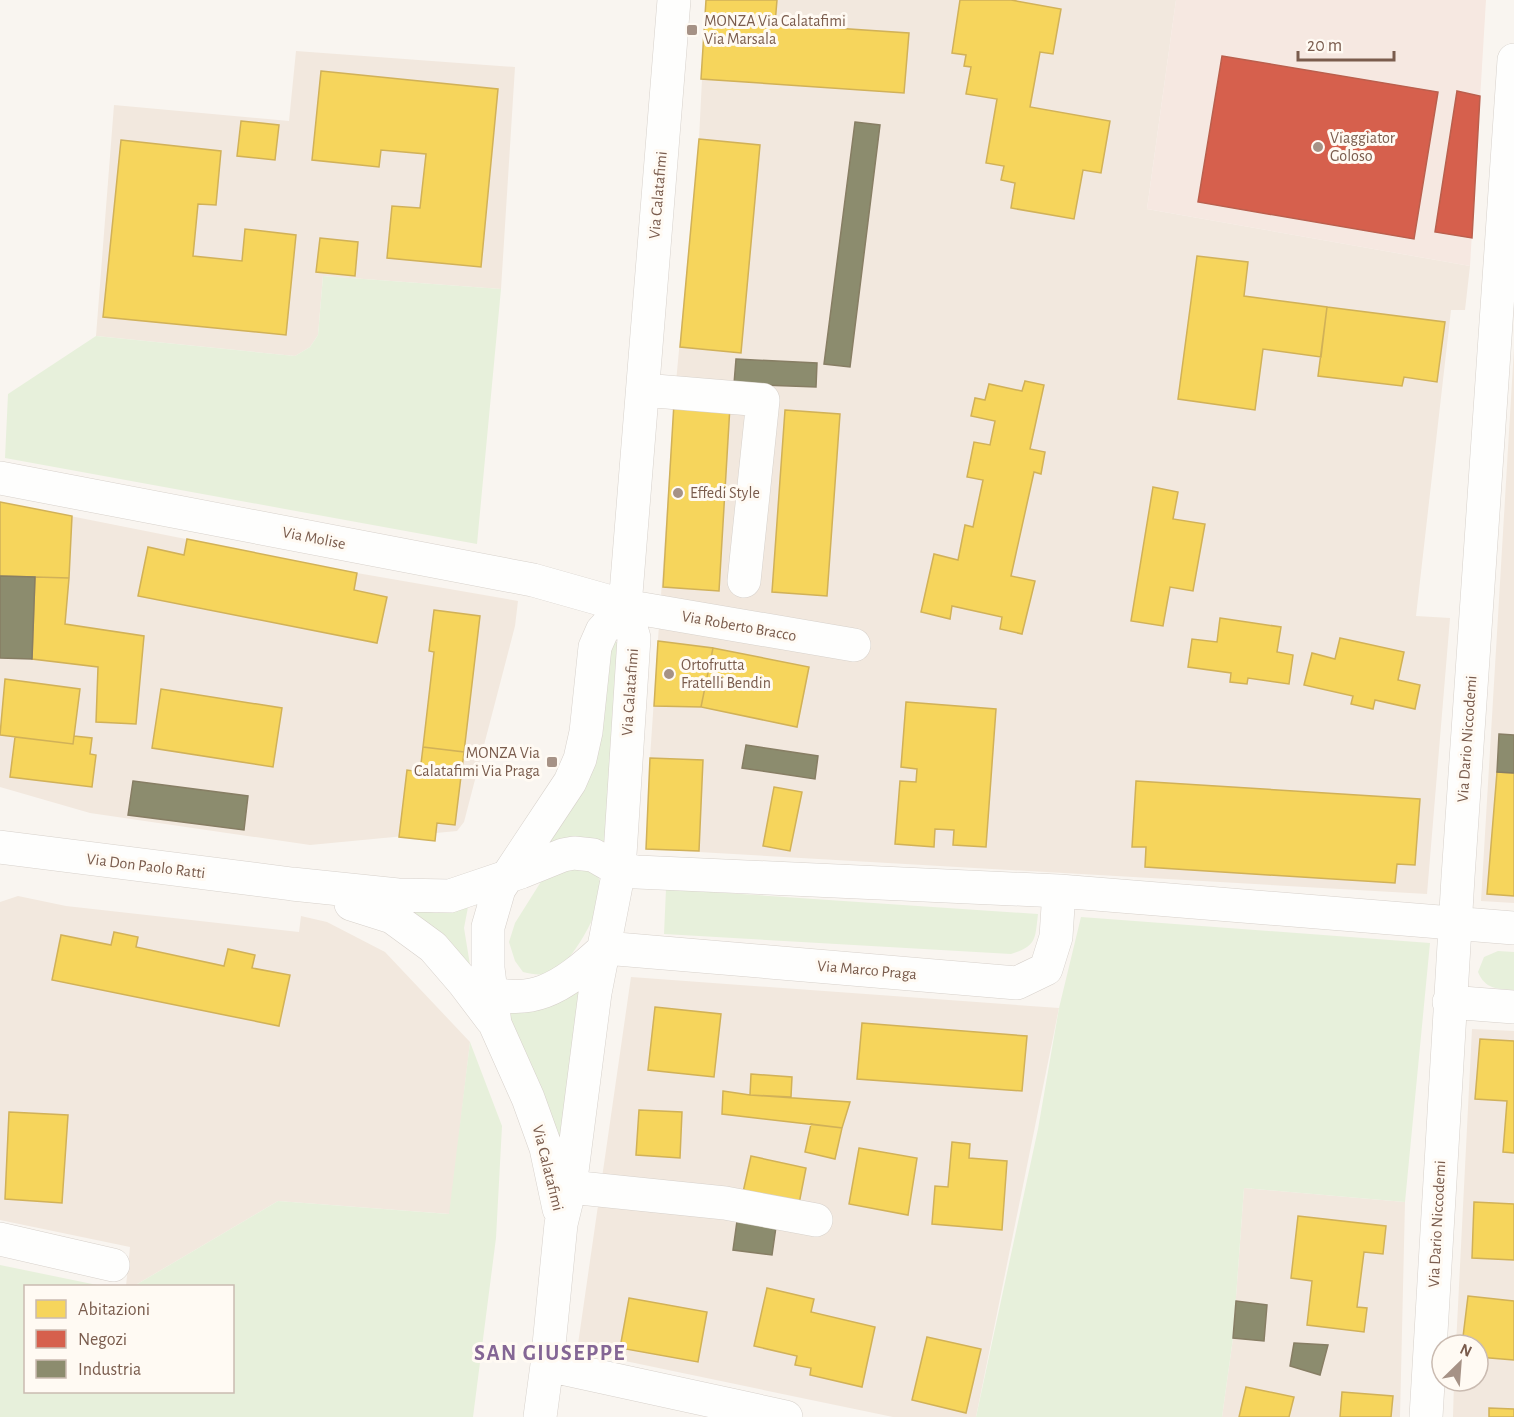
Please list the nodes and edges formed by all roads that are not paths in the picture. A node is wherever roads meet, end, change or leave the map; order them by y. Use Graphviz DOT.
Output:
graph roads {
  1 [pos="674,0"];
  2 [pos="1514,62"];
  3 [pos="643,390"];
  4 [pos="0,478"];
  5 [pos="744,581"];
  6 [pos="626,606"];
  7 [pos="854,645"];
  8 [pos="0,847"];
  9 [pos="619,870"];
  10 [pos="506,877"];
  11 [pos="292,884"];
  12 [pos="1059,891"];
  13 [pos="1456,923"];
  14 [pos="1514,928"];
  15 [pos="605,948"];
  16 [pos="483,1000"];
  17 [pos="1449,1002"];
  18 [pos="1514,1007"];
  19 [pos="570,1187"];
  20 [pos="816,1220"];
  21 [pos="561,1238"];
  22 [pos="0,1239"];
  23 [pos="113,1265"];
  24 [pos="547,1365"];
  25 [pos="540,1417"];
  26 [pos="786,1417"];
  27 [pos="1426,1417"];
  1 -- 3 [label="street, Via Calatafimi"];
  2 -- 13 [label="street, Via Dario Niccodemi"];
  3 -- 5 [label="street"];
  3 -- 6 [label="street, Via Calatafimi"];
  4 -- 6 [label="street, Via Molise"];
  6 -- 7 [label="street, Via Roberto Bracco"];
  6 -- 9 [label="street, Via Calatafimi"];
  6 -- 10 [label="street, Via Calatafimi"];
  8 -- 11 [label="street, Via Don Paolo Ratti"];
  9 -- 10 [label="street, Via Don Paolo Ratti"];
  9 -- 12 [label="street"];
  9 -- 15 [label="street, Via Calatafimi"];
  10 -- 11 [label="street, Via Don Paolo Ratti"];
  10 -- 16 [label="street, Via Calatafimi"];
  11 -- 16 [label="street, Via Don Paolo Ratti"];
  12 -- 13 [label="street"];
  12 -- 15 [label="street, Via Marco Praga"];
  13 -- 14 [label="street"];
  13 -- 17 [label="street, Via Dario Niccodemi"];
  15 -- 16 [label="street"];
  15 -- 19 [label="street, Via Calatafimi"];
  16 -- 21 [label="street, Via Calatafimi"];
  17 -- 18 [label="street"];
  17 -- 27 [label="street, Via Dario Niccodemi"];
  19 -- 20 [label="street"];
  19 -- 21 [label="street, Via Calatafimi"];
  21 -- 24 [label="street, Via Calatafimi"];
  22 -- 23 [label="street"];
  24 -- 25 [label="street, Via Calatafimi"];
  24 -- 26 [label="street"];
}
